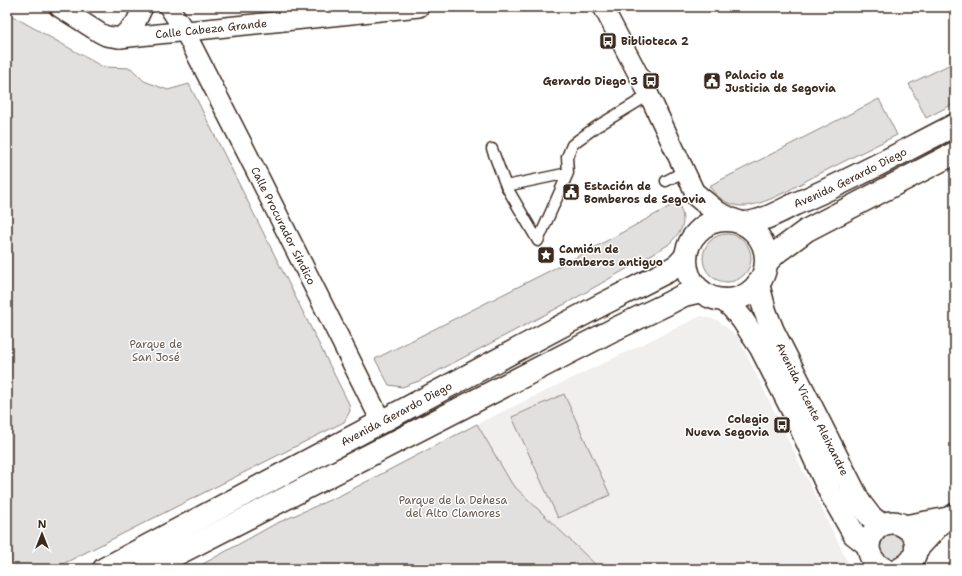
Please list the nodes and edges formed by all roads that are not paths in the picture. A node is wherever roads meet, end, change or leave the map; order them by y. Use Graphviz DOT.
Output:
graph roads {
  1 [pos="59,7"];
  2 [pos="143,7"];
  3 [pos="169,7"];
  4 [pos="419,7"];
  5 [pos="603,7"];
  6 [pos="184,30"];
  7 [pos="120,38"];
  8 [pos="649,95"];
  9 [pos="955,125"];
  10 [pos="492,149"];
  11 [pos="955,153"];
  12 [pos="685,170"];
  13 [pos="568,173"];
  14 [pos="666,181"];
  15 [pos="506,186"];
  16 [pos="696,195"];
  17 [pos="738,222"];
  18 [pos="693,236"];
  19 [pos="686,256"];
  20 [pos="767,262"];
  21 [pos="758,284"];
  22 [pos="701,291"];
  23 [pos="724,300"];
  24 [pos="381,421"];
  25 [pos="952,515"];
  26 [pos="880,525"];
  27 [pos="904,525"];
  28 [pos="868,545"];
  29 [pos="907,564"];
  30 [pos="880,568"];
  31 [pos="104,569"];
  32 [pos="148,569"];
  1 -- 7 [label="street, Calle Cabeza Grande"];
  2 -- 7 [label="street"];
  3 -- 6 [label="street, Calle Procurador Síndico"];
  4 -- 6 [label="street, Calle Cabeza Grande"];
  5 -- 8 [label="street"];
  6 -- 7 [label="street, Calle Cabeza Grande"];
  6 -- 24 [label="street, Calle Procurador Síndico"];
  8 -- 12 [label="street"];
  8 -- 13 [label="lane"];
  9 -- 17 [label="main road, Avenida Gerardo Diego"];
  10 -- 15 [label="lane"];
  11 -- 20 [label="main road"];
  12 -- 14 [label="lane"];
  12 -- 16 [label="street"];
  13 -- 15 [label="lane"];
  13 -- 15 [label="lane"];
  16 -- 17 [label="main road"];
  16 -- 18 [label="main road"];
  17 -- 18 [label="main road"];
  17 -- 20 [label="main road"];
  18 -- 19 [label="main road"];
  19 -- 22 [label="main road"];
  19 -- 24 [label="main road, Avenida Gerardo Diego"];
  20 -- 21 [label="main road"];
  21 -- 23 [label="main road"];
  21 -- 26 [label="main road, Avenida Vicente Aleixandre"];
  22 -- 23 [label="main road"];
  22 -- 32 [label="main road"];
  23 -- 28 [label="main road, Avenida Vicente Aleixandre"];
  24 -- 31 [label="main road, Avenida Gerardo Diego"];
  25 -- 27 [label="street"];
  25 -- 29 [label="street"];
  26 -- 27 [label="main road"];
  26 -- 28 [label="main road"];
  27 -- 29 [label="main road"];
  28 -- 30 [label="main road"];
}
